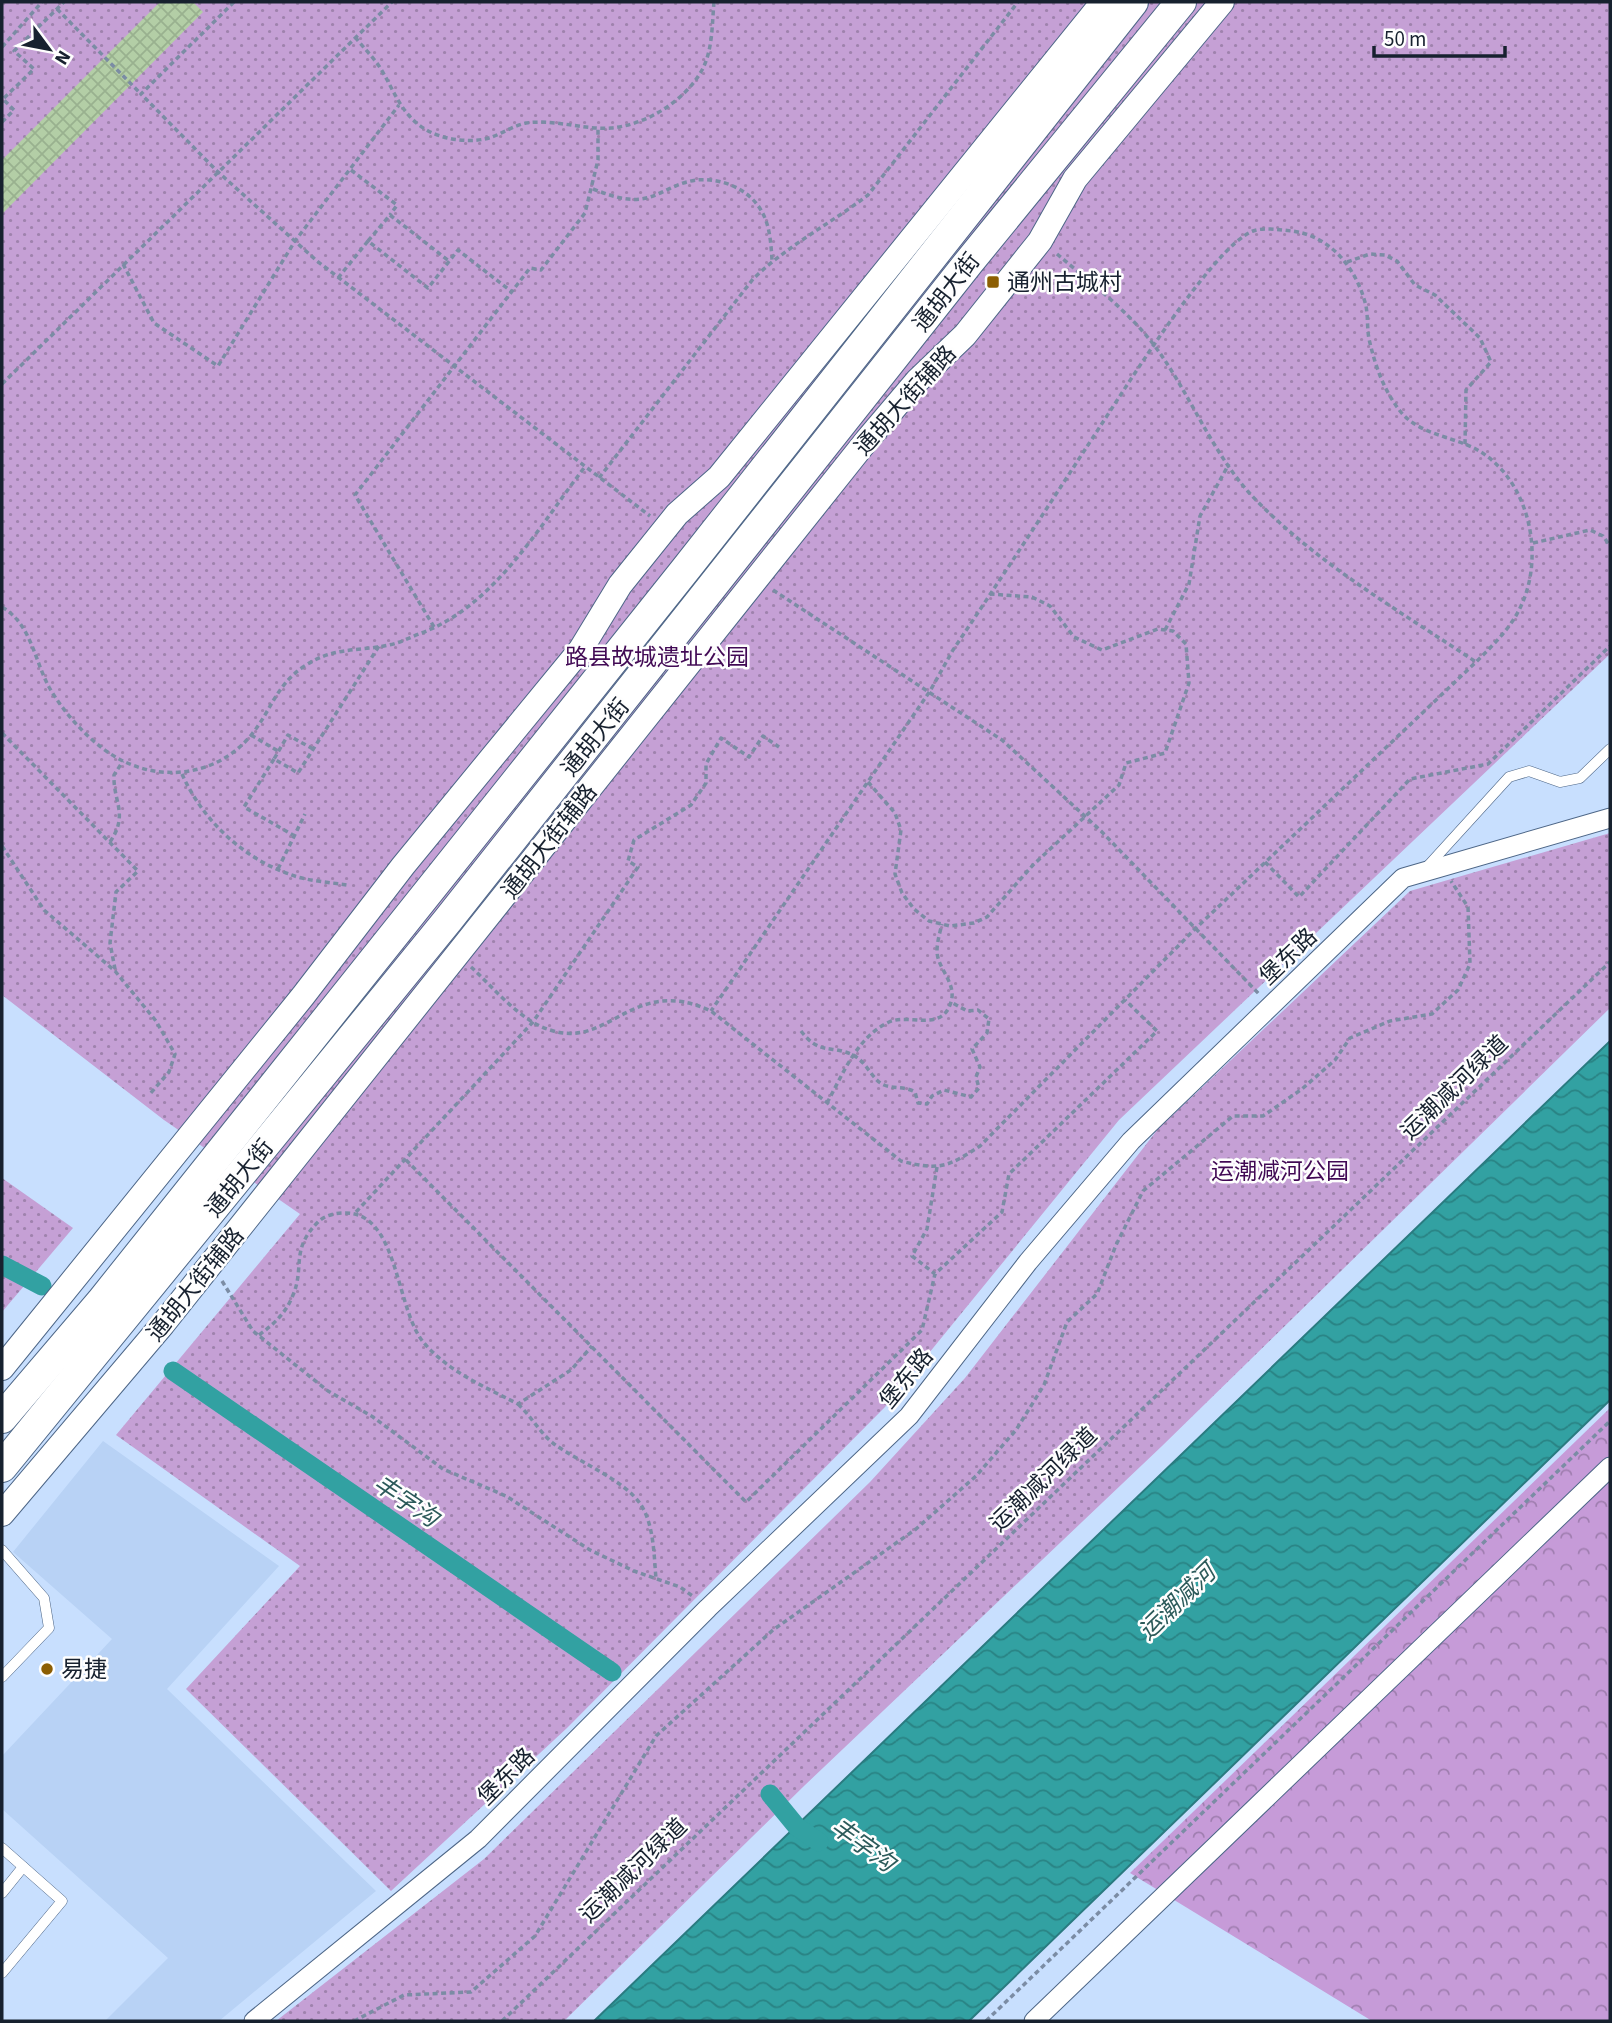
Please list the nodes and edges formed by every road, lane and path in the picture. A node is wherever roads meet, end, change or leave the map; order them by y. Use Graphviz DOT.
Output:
graph roads {
  1 [pos="41,2"];
  2 [pos="64,2"];
  3 [pos="232,2"];
  4 [pos="391,2"];
  5 [pos="714,2"];
  6 [pos="1018,2"];
  7 [pos="1103,2"];
  8 [pos="1133,2"];
  9 [pos="1181,2"];
  10 [pos="1222,2"];
  11 [pos="57,9"];
  12 [pos="355,37"];
  13 [pos="2,47"];
  14 [pos="141,94"];
  15 [pos="399,105"];
  16 [pos="2,122"];
  17 [pos="598,127"];
  18 [pos="351,170"];
  19 [pos="217,171"];
  20 [pos="593,190"];
  21 [pos="390,215"];
  22 [pos="1040,240"];
  23 [pos="368,241"];
  24 [pos="295,242"];
  25 [pos="772,260"];
  26 [pos="449,261"];
  27 [pos="1348,262"];
  28 [pos="123,264"];
  29 [pos="338,278"];
  30 [pos="512,292"];
  31 [pos="1154,346"];
  32 [pos="454,368"];
  33 [pos="2,384"];
  34 [pos="1465,445"];
  35 [pos="1229,464"];
  36 [pos="584,467"];
  37 [pos="599,478"];
  38 [pos="658,523"];
  39 [pos="1532,543"];
  40 [pos="1610,546"];
  41 [pos="771,589"];
  42 [pos="990,594"];
  43 [pos="2,607"];
  44 [pos="434,627"];
  45 [pos="1165,630"];
  46 [pos="379,646"];
  47 [pos="1610,646"];
  48 [pos="1476,662"];
  49 [pos="930,691"];
  50 [pos="2,733"];
  51 [pos="251,735"];
  52 [pos="779,747"];
  53 [pos="313,749"];
  54 [pos="1610,749"];
  55 [pos="278,751"];
  56 [pos="274,758"];
  57 [pos="122,761"];
  58 [pos="182,774"];
  59 [pos="868,782"];
  60 [pos="305,814"];
  61 [pos="1086,816"];
  62 [pos="1610,818"];
  63 [pos="293,835"];
  64 [pos="110,842"];
  65 [pos="2,846"];
  66 [pos="1265,862"];
  67 [pos="1443,866"];
  68 [pos="278,869"];
  69 [pos="1422,873"];
  70 [pos="347,885"];
  71 [pos="942,924"];
  72 [pos="1195,929"];
  73 [pos="458,956"];
  74 [pos="1610,962"];
  75 [pos="115,971"];
  76 [pos="1125,1000"];
  77 [pos="951,1002"];
  78 [pos="1271,1006"];
  79 [pos="711,1011"];
  80 [pos="533,1022"];
  81 [pos="801,1031"];
  82 [pos="853,1055"];
  83 [pos="149,1095"];
  84 [pos="827,1104"];
  85 [pos="406,1160"];
  86 [pos="937,1166"];
  87 [pos="356,1212"];
  88 [pos="935,1274"];
  89 [pos="220,1276"];
  90 [pos="259,1335"];
  91 [pos="592,1346"];
  92 [pos="2,1368"];
  93 [pos="518,1404"];
  94 [pos="2,1418"];
  95 [pos="1610,1421"];
  96 [pos="2,1466"];
  97 [pos="1610,1467"];
  98 [pos="2,1514"];
  99 [pos="2,1550"];
  100 [pos="656,1579"];
  101 [pos="708,1608"];
  102 [pos="2,1677"];
  103 [pos="2,1848"];
  104 [pos="23,1867"];
  105 [pos="2,1893"];
  106 [pos="2,1973"];
  107 [pos="254,2021"];
  108 [pos="354,2021"];
  109 [pos="502,2021"];
  110 [pos="986,2021"];
  111 [pos="1034,2021"];
  1 -- 13 [label="path"];
  2 -- 11 [label="path"];
  3 -- 14 [label="path"];
  4 -- 12 [label="path"];
  5 -- 17 [label="path"];
  6 -- 25 [label="path"];
  7 -- 92 [label="street"];
  8 -- 94 [label="main road, 通胡大街"];
  9 -- 96 [label="main road, 通胡大街"];
  10 -- 22 [label="street, 通胡大街辅路"];
  11 -- 14 [label="path"];
  11 -- 16 [label="path"];
  12 -- 15 [label="path"];
  12 -- 19 [label="path"];
  14 -- 19 [label="path"];
  15 -- 17 [label="path"];
  15 -- 18 [label="path"];
  17 -- 20 [label="path"];
  18 -- 21 [label="path"];
  18 -- 24 [label="path"];
  19 -- 24 [label="path"];
  19 -- 28 [label="path"];
  20 -- 25 [label="path"];
  20 -- 30 [label="path"];
  21 -- 23 [label="path"];
  21 -- 26 [label="path"];
  22 -- 31 [label="path"];
  22 -- 73 [label="street, 通胡大街辅路"];
  23 -- 26 [label="path"];
  23 -- 29 [label="path"];
  24 -- 28 [label="path"];
  24 -- 29 [label="path"];
  25 -- 37 [label="path"];
  26 -- 30 [label="path"];
  27 -- 31 [label="path"];
  27 -- 34 [label="path"];
  27 -- 34 [label="path"];
  28 -- 33 [label="path"];
  29 -- 32 [label="path"];
  30 -- 32 [label="path"];
  31 -- 35 [label="path"];
  31 -- 42 [label="path"];
  32 -- 36 [label="path"];
  32 -- 44 [label="path"];
  34 -- 39 [label="path"];
  35 -- 45 [label="path"];
  35 -- 48 [label="path"];
  36 -- 37 [label="path"];
  36 -- 44 [label="path"];
  37 -- 38 [label="path"];
  39 -- 40 [label="path"];
  39 -- 48 [label="path"];
  41 -- 49 [label="path"];
  42 -- 45 [label="path"];
  42 -- 49 [label="path"];
  43 -- 57 [label="path"];
  44 -- 46 [label="path"];
  45 -- 61 [label="path"];
  46 -- 51 [label="path"];
  46 -- 53 [label="path"];
  47 -- 66 [label="path"];
  48 -- 66 [label="path"];
  49 -- 59 [label="path"];
  49 -- 61 [label="path"];
  50 -- 64 [label="path"];
  51 -- 55 [label="path"];
  51 -- 58 [label="path"];
  52 -- 80 [label="path"];
  53 -- 55 [label="path"];
  53 -- 56 [label="path"];
  54 -- 69 [label="lane"];
  55 -- 56 [label="path"];
  56 -- 63 [label="path"];
  57 -- 58 [label="path"];
  57 -- 64 [label="path"];
  58 -- 68 [label="path"];
  59 -- 71 [label="path"];
  59 -- 79 [label="path"];
  60 -- 63 [label="path"];
  61 -- 71 [label="path"];
  61 -- 72 [label="path"];
  62 -- 67 [label="street, 堡东路"];
  63 -- 68 [label="path"];
  64 -- 75 [label="path"];
  65 -- 75 [label="path"];
  66 -- 72 [label="path"];
  67 -- 69 [label="street, 堡东路"];
  67 -- 108 [label="path"];
  68 -- 70 [label="path"];
  69 -- 78 [label="street, 堡东路"];
  71 -- 77 [label="path"];
  72 -- 76 [label="path"];
  72 -- 78 [label="path"];
  73 -- 80 [label="path"];
  73 -- 98 [label="street, 通胡大街辅路"];
  74 -- 109 [label="path, 运潮减河绿道"];
  75 -- 83 [label="path"];
  76 -- 86 [label="path"];
  76 -- 88 [label="path"];
  77 -- 82 [label="path"];
  77 -- 82 [label="path"];
  78 -- 101 [label="street, 堡东路"];
  79 -- 80 [label="path"];
  79 -- 84 [label="path"];
  80 -- 85 [label="path"];
  81 -- 82 [label="path"];
  82 -- 84 [label="path"];
  84 -- 86 [label="path"];
  85 -- 87 [label="path"];
  85 -- 91 [label="path"];
  86 -- 88 [label="path"];
  87 -- 90 [label="path"];
  87 -- 93 [label="path"];
  88 -- 91 [label="path"];
  89 -- 90 [label="path"];
  90 -- 100 [label="path"];
  91 -- 93 [label="path"];
  93 -- 100 [label="path"];
  95 -- 110 [label="path"];
  97 -- 111 [label="street"];
  99 -- 102 [label="lane"];
  100 -- 101 [label="path"];
  101 -- 107 [label="street, 堡东路"];
  103 -- 104 [label="lane"];
  104 -- 105 [label="lane"];
  104 -- 106 [label="lane"];
}
